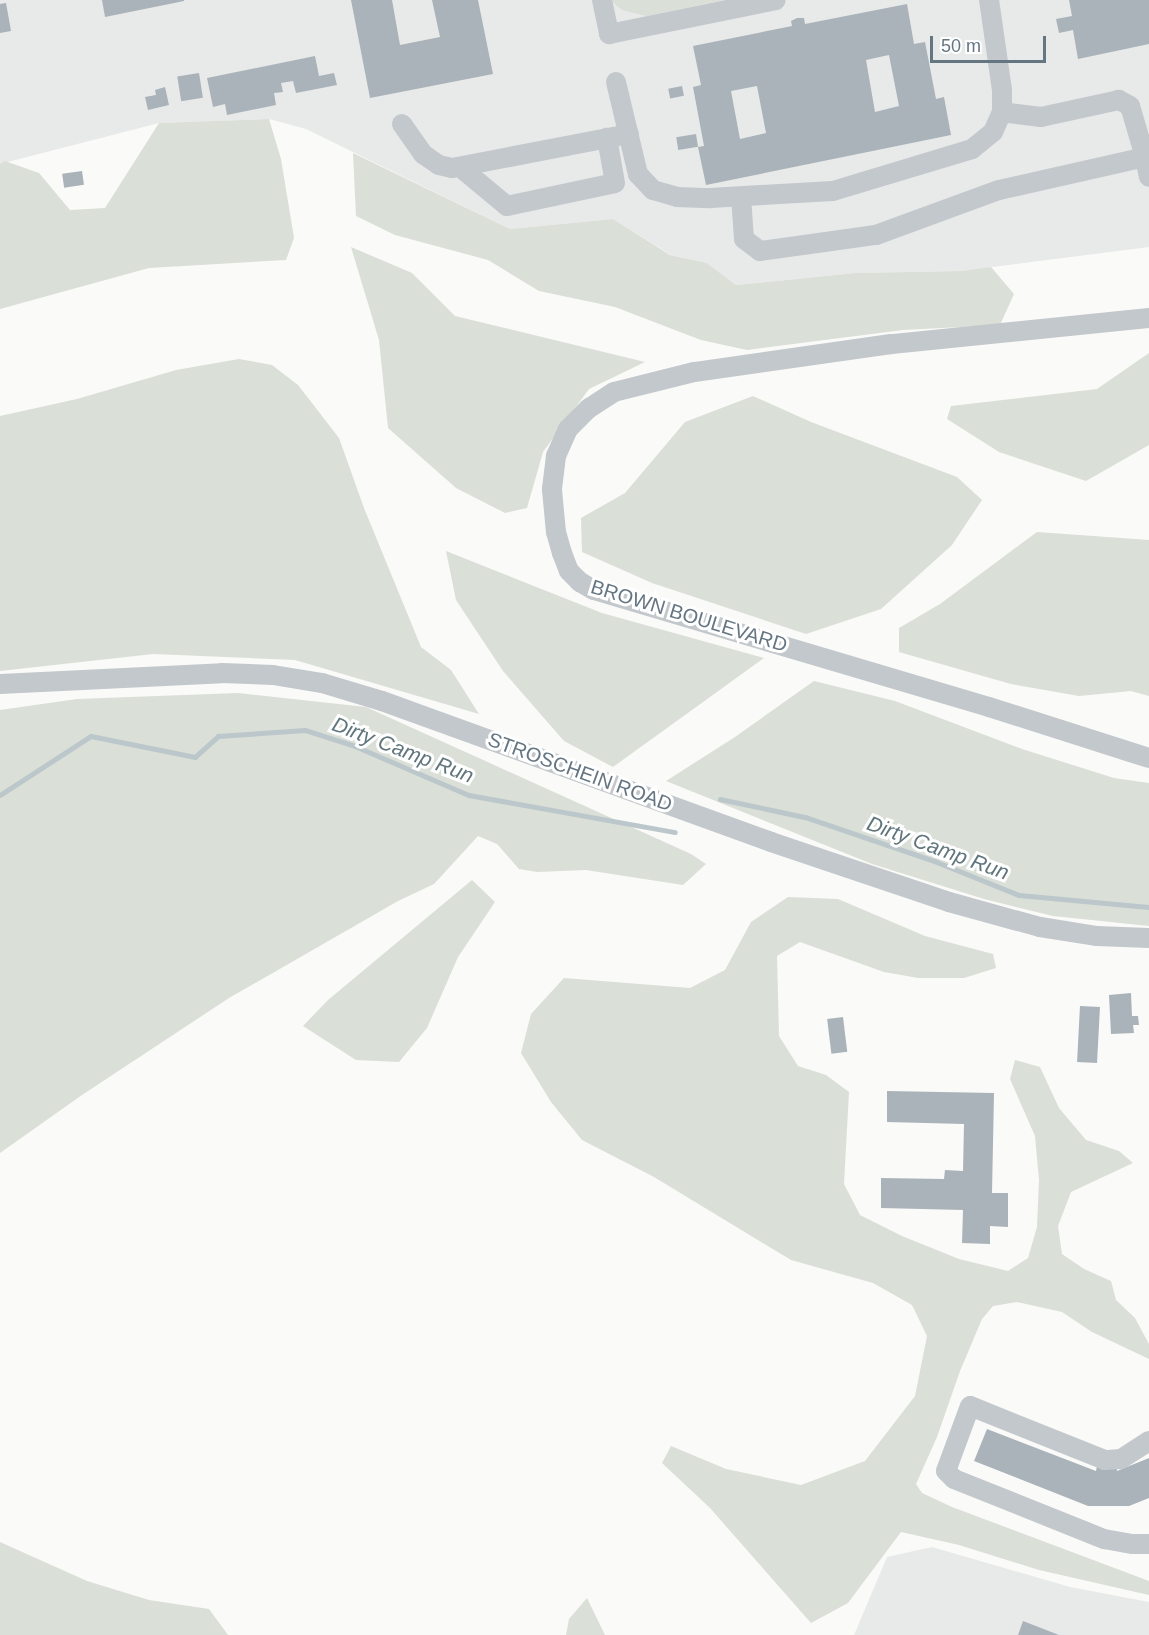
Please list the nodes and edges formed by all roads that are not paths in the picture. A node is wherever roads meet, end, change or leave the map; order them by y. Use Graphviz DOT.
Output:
graph roads {
  1 [pos="602,0"];
  2 [pos="776,0"];
  3 [pos="989,0"];
  4 [pos="616,81"];
  5 [pos="1002,112"];
  6 [pos="402,124"];
  7 [pos="629,134"];
  8 [pos="607,138"];
  9 [pos="1145,157"];
  10 [pos="460,167"];
  11 [pos="1149,177"];
  12 [pos="741,197"];
  13 [pos="1149,318"];
  14 [pos="0,684"];
  15 [pos="1149,758"];
  16 [pos="1149,938"];
  17 [pos="1149,1441"];
  18 [pos="1149,1544"];
  1 -- 2 [label="street"];
  3 -- 5 [label="street"];
  4 -- 7 [label="street"];
  5 -- 9 [label="street"];
  5 -- 12 [label="street"];
  6 -- 10 [label="street"];
  7 -- 8 [label="street"];
  7 -- 12 [label="street"];
  8 -- 10 [label="street"];
  8 -- 10 [label="street"];
  9 -- 11 [label="street"];
  9 -- 12 [label="street"];
  13 -- 15 [label="street, BROWN BOULEVARD"];
  14 -- 16 [label="street, STROSCHEIN ROAD"];
  17 -- 18 [label="street"];
}
